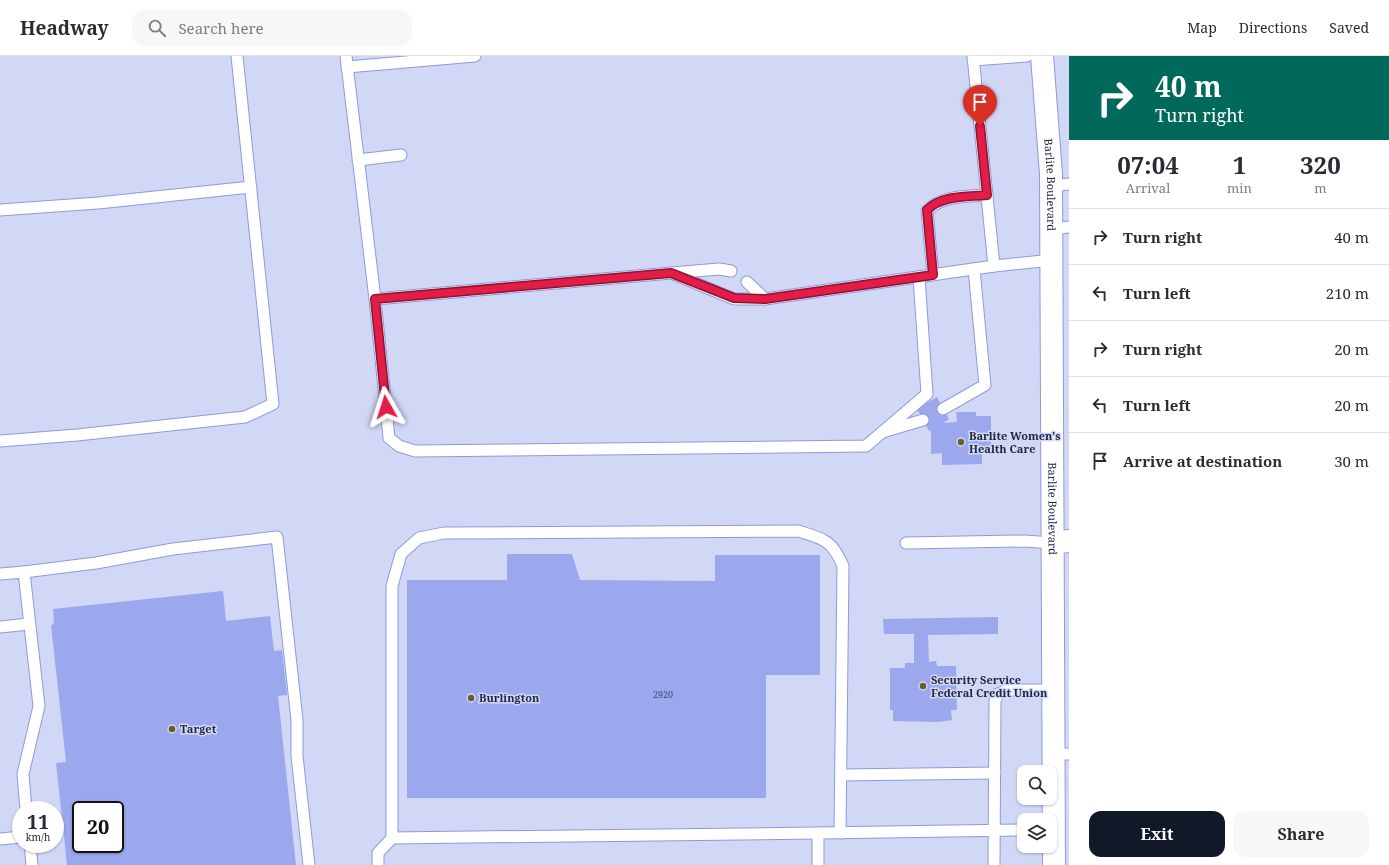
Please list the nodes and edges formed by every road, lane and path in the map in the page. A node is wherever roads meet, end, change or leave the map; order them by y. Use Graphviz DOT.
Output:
graph roads {
  1 [pos="237,56"];
  2 [pos="475,56"];
  3 [pos="1027,56"];
  4 [pos="1042,56"];
  5 [pos="973,58"];
  6 [pos="347,61"];
  7 [pos="401,155"];
  8 [pos="358,160"];
  9 [pos="1060,185"];
  10 [pos="250,186"];
  11 [pos="987,195"];
  12 [pos="0,210"];
  13 [pos="1060,228"];
  14 [pos="1052,260"];
  15 [pos="994,266"];
  16 [pos="974,269"];
  17 [pos="731,270"];
  18 [pos="671,273"];
  19 [pos="933,275"];
  20 [pos="919,277"];
  21 [pos="746,282"];
  22 [pos="375,299"];
  23 [pos="765,299"];
  24 [pos="943,409"];
  25 [pos="923,420"];
  26 [pos="882,432"];
  27 [pos="0,442"];
  28 [pos="1061,542"];
  29 [pos="906,543"];
  30 [pos="24,572"];
  31 [pos="0,574"];
  32 [pos="29,624"];
  33 [pos="0,627"];
  34 [pos="1053,690"];
  35 [pos="1061,754"];
  36 [pos="995,773"];
  37 [pos="841,776"];
  38 [pos="25,801"];
  39 [pos="1054,813"];
  40 [pos="995,830"];
  41 [pos="1017,830"];
  42 [pos="818,833"];
  43 [pos="840,833"];
  44 [pos="12,838"];
  45 [pos="392,838"];
  46 [pos="0,839"];
  47 [pos="31,853"];
  48 [pos="1053,853"];
  49 [pos="32,865"];
  50 [pos="309,865"];
  51 [pos="378,865"];
  52 [pos="818,865"];
  53 [pos="994,865"];
  54 [pos="1054,865"];
  1 -- 10 [label="lane"];
  2 -- 6 [label="lane"];
  3 -- 5 [label="lane"];
  4 -- 9 [label="street, Barlite Boulevard"];
  5 -- 11 [label="lane"];
  6 -- 8 [label="lane"];
  7 -- 8 [label="lane"];
  8 -- 22 [label="lane"];
  9 -- 13 [label="street, Barlite Boulevard"];
  10 -- 12 [label="lane"];
  10 -- 27 [label="lane"];
  11 -- 15 [label="lane"];
  11 -- 19 [label="lane"];
  13 -- 14 [label="street, Barlite Boulevard"];
  14 -- 15 [label="lane"];
  14 -- 28 [label="street, Barlite Boulevard"];
  15 -- 16 [label="lane"];
  16 -- 19 [label="lane"];
  16 -- 24 [label="lane"];
  17 -- 18 [label="lane"];
  18 -- 22 [label="lane"];
  18 -- 23 [label="lane"];
  19 -- 20 [label="lane"];
  20 -- 23 [label="lane"];
  20 -- 26 [label="lane"];
  21 -- 23 [label="lane"];
  22 -- 26 [label="lane"];
  25 -- 26 [label="lane"];
  28 -- 29 [label="lane"];
  28 -- 34 [label="street, Barlite Boulevard"];
  30 -- 31 [label="lane"];
  30 -- 32 [label="lane"];
  30 -- 50 [label="lane"];
  32 -- 33 [label="lane"];
  32 -- 38 [label="lane"];
  34 -- 35 [label="street, Barlite Boulevard"];
  34 -- 36 [label="lane"];
  35 -- 39 [label="street, Barlite Boulevard"];
  36 -- 37 [label="lane"];
  36 -- 40 [label="lane"];
  37 -- 43 [label="lane"];
  37 -- 45 [label="lane"];
  40 -- 41 [label="lane"];
  40 -- 43 [label="lane"];
  40 -- 53 [label="lane"];
  42 -- 43 [label="lane"];
  42 -- 45 [label="lane"];
  42 -- 52 [label="lane"];
  44 -- 46 [label="lane"];
  45 -- 51 [label="lane"];
  47 -- 49 [label="lane"];
  48 -- 54 [label="street, Barlite Boulevard"];
}
